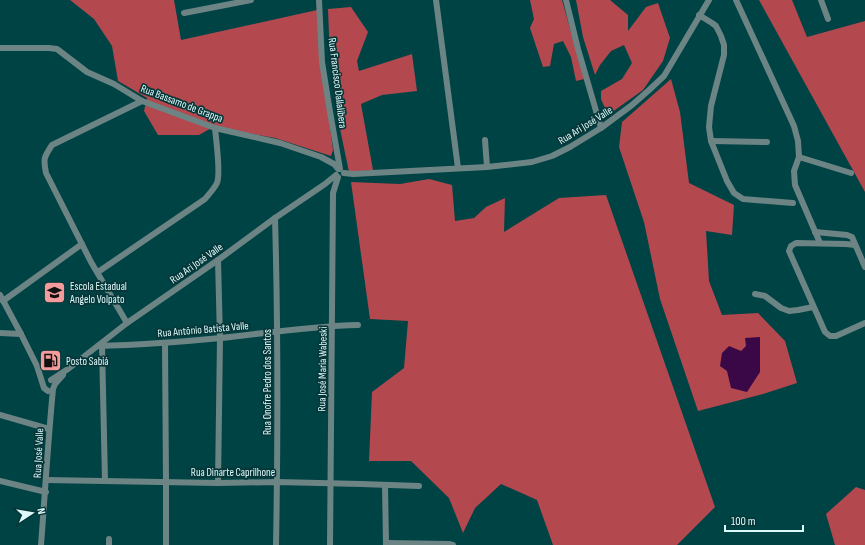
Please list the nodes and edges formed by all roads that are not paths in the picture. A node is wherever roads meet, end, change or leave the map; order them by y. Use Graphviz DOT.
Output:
graph roads {
  1 [pos="251,0"];
  2 [pos="319,0"];
  3 [pos="436,0"];
  4 [pos="566,0"];
  5 [pos="736,0"];
  6 [pos="821,0"];
  7 [pos="706,1"];
  8 [pos="184,13"];
  9 [pos="699,15"];
  10 [pos="828,18"];
  11 [pos="0,48"];
  12 [pos="142,101"];
  13 [pos="214,128"];
  14 [pos="601,128"];
  15 [pos="485,140"];
  16 [pos="712,141"];
  17 [pos="767,142"];
  18 [pos="800,157"];
  19 [pos="487,167"];
  20 [pos="458,168"];
  21 [pos="338,171"];
  22 [pos="851,174"];
  23 [pos="325,184"];
  24 [pos="333,192"];
  25 [pos="793,203"];
  26 [pos="275,218"];
  27 [pos="815,232"];
  28 [pos="820,243"];
  29 [pos="82,244"];
  30 [pos="855,245"];
  31 [pos="218,260"];
  32 [pos="865,267"];
  33 [pos="98,272"];
  34 [pos="755,294"];
  35 [pos="2,298"];
  36 [pos="813,307"];
  37 [pos="127,323"];
  38 [pos="865,323"];
  39 [pos="358,325"];
  40 [pos="332,326"];
  41 [pos="278,332"];
  42 [pos="0,333"];
  43 [pos="21,334"];
  44 [pos="220,338"];
  45 [pos="165,343"];
  46 [pos="100,346"];
  47 [pos="49,384"];
  48 [pos="0,415"];
  49 [pos="49,429"];
  50 [pos="0,480"];
  51 [pos="46,480"];
  52 [pos="105,481"];
  53 [pos="166,481"];
  54 [pos="277,482"];
  55 [pos="218,483"];
  56 [pos="330,483"];
  57 [pos="385,484"];
  58 [pos="419,486"];
  59 [pos="46,492"];
  60 [pos="386,544"];
  61 [pos="451,544"];
  62 [pos="41,545"];
  63 [pos="166,545"];
  64 [pos="276,545"];
  65 [pos="330,545"];
  1 -- 8 [label="street"];
  2 -- 21 [label="street, Rua Francisco Dallalibera"];
  3 -- 20 [label="street"];
  4 -- 14 [label="street"];
  5 -- 18 [label="street"];
  6 -- 10 [label="street"];
  7 -- 9 [label="street, Rua Ari José Valle"];
  9 -- 14 [label="street, Rua Ari José Valle"];
  9 -- 16 [label="street"];
  11 -- 12 [label="street, Rua Bassamo de Grappa"];
  12 -- 13 [label="street, Rua Bassamo de Grappa"];
  12 -- 29 [label="street"];
  13 -- 21 [label="street, Rua Bassamo de Grappa"];
  13 -- 33 [label="street"];
  14 -- 19 [label="street, Rua Ari José Valle"];
  15 -- 19 [label="street"];
  16 -- 17 [label="street"];
  16 -- 25 [label="street"];
  18 -- 22 [label="street"];
  18 -- 27 [label="street"];
  19 -- 20 [label="street, Rua Ari José Valle"];
  20 -- 21 [label="street, Rua Ari José Valle"];
  21 -- 23 [label="street, Rua Ari José Valle"];
  21 -- 24 [label="street, Rua José Maria Wabeski"];
  23 -- 24 [label="street"];
  23 -- 26 [label="street, Rua Ari José Valle"];
  24 -- 40 [label="street, Rua José Maria Wabeski"];
  26 -- 31 [label="street, Rua Ari José Valle"];
  26 -- 41 [label="street, Rua Onofre Pedro dos Santos"];
  27 -- 28 [label="street"];
  27 -- 30 [label="street"];
  28 -- 30 [label="street"];
  28 -- 36 [label="street"];
  29 -- 33 [label="street"];
  29 -- 35 [label="street"];
  30 -- 32 [label="street"];
  31 -- 37 [label="street, Rua Ari José Valle"];
  31 -- 44 [label="street"];
  33 -- 37 [label="street"];
  34 -- 36 [label="street"];
  35 -- 43 [label="street, Rua José Valle"];
  36 -- 38 [label="street"];
  37 -- 46 [label="street, Rua Ari José Valle"];
  39 -- 40 [label="street, Rua Antônio Batista Valle"];
  40 -- 41 [label="street, Rua Antônio Batista Valle"];
  40 -- 56 [label="street, Rua José Maria Wabeski"];
  41 -- 44 [label="street, Rua Antônio Batista Valle"];
  41 -- 54 [label="street, Rua Onofre Pedro dos Santos"];
  42 -- 43 [label="street"];
  43 -- 47 [label="street, Rua José Valle"];
  44 -- 45 [label="street, Rua Antônio Batista Valle"];
  44 -- 55 [label="street"];
  45 -- 46 [label="street, Rua Antônio Batista Valle"];
  45 -- 53 [label="street"];
  46 -- 47 [label="street, Rua Ari José Valle"];
  46 -- 52 [label="street"];
  47 -- 49 [label="street, Rua José Valle"];
  48 -- 49 [label="street"];
  49 -- 51 [label="street, Rua José Valle"];
  50 -- 59 [label="street"];
  51 -- 52 [label="street, Rua Dinarte Caprilhone"];
  51 -- 59 [label="street, Rua José Valle"];
  52 -- 53 [label="street, Rua Dinarte Caprilhone"];
  53 -- 55 [label="street, Rua Dinarte Caprilhone"];
  53 -- 63 [label="street"];
  54 -- 55 [label="street, Rua Dinarte Caprilhone"];
  54 -- 56 [label="street, Rua Dinarte Caprilhone"];
  54 -- 64 [label="street, Rua Onofre Pedro dos Santos"];
  56 -- 57 [label="street, Rua Dinarte Caprilhone"];
  56 -- 65 [label="street, Rua José Maria Wabeski"];
  57 -- 58 [label="street, Rua Dinarte Caprilhone"];
  57 -- 60 [label="street"];
  59 -- 62 [label="street, Rua José Valle"];
  60 -- 61 [label="street"];
}
